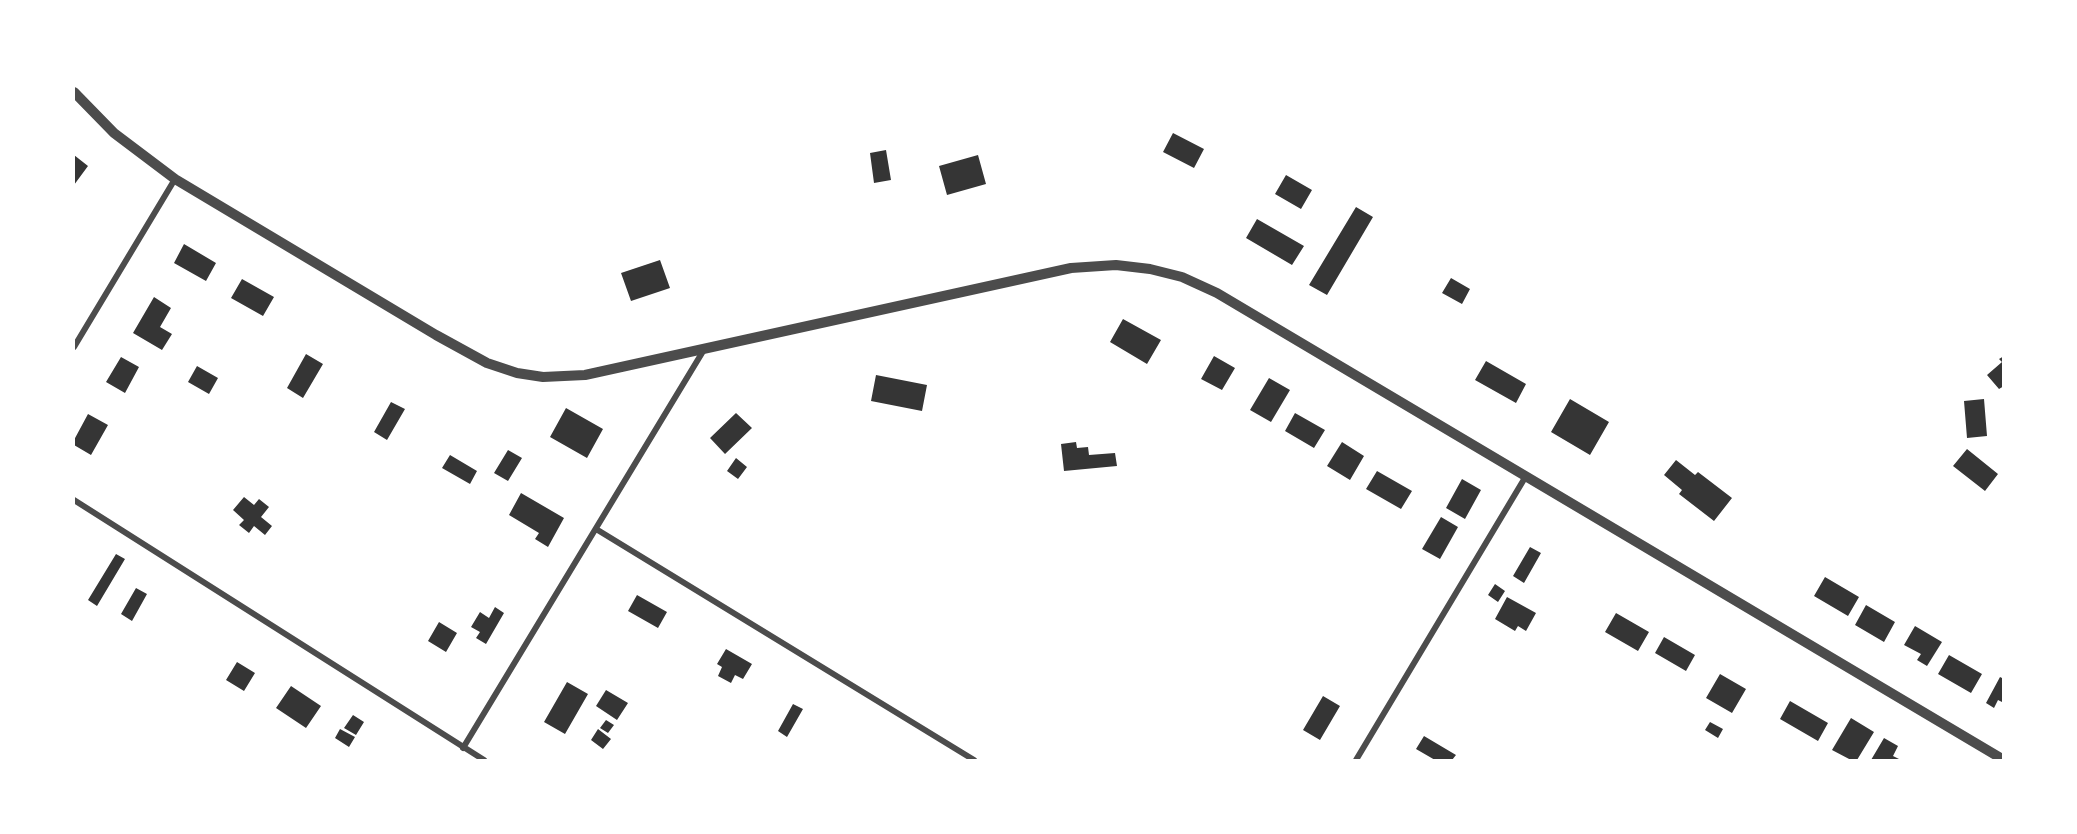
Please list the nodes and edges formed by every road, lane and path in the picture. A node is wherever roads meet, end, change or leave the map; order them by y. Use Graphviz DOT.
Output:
graph roads {
  1 [pos="74,92"];
  2 [pos="175,179"];
  3 [pos="74,347"];
  4 [pos="706,348"];
  5 [pos="1526,476"];
  6 [pos="74,500"];
  7 [pos="596,529"];
  8 [pos="463,747"];
  9 [pos="484,760"];
  10 [pos="974,760"];
  11 [pos="1356,760"];
  12 [pos="2004,760"];
  1 -- 2 [label="street"];
  2 -- 3 [label="street"];
  2 -- 4 [label="street"];
  4 -- 5 [label="street"];
  4 -- 7 [label="street"];
  5 -- 11 [label="street"];
  5 -- 12 [label="street"];
  6 -- 8 [label="street"];
  7 -- 8 [label="street"];
  7 -- 10 [label="street"];
  8 -- 9 [label="street"];
}
